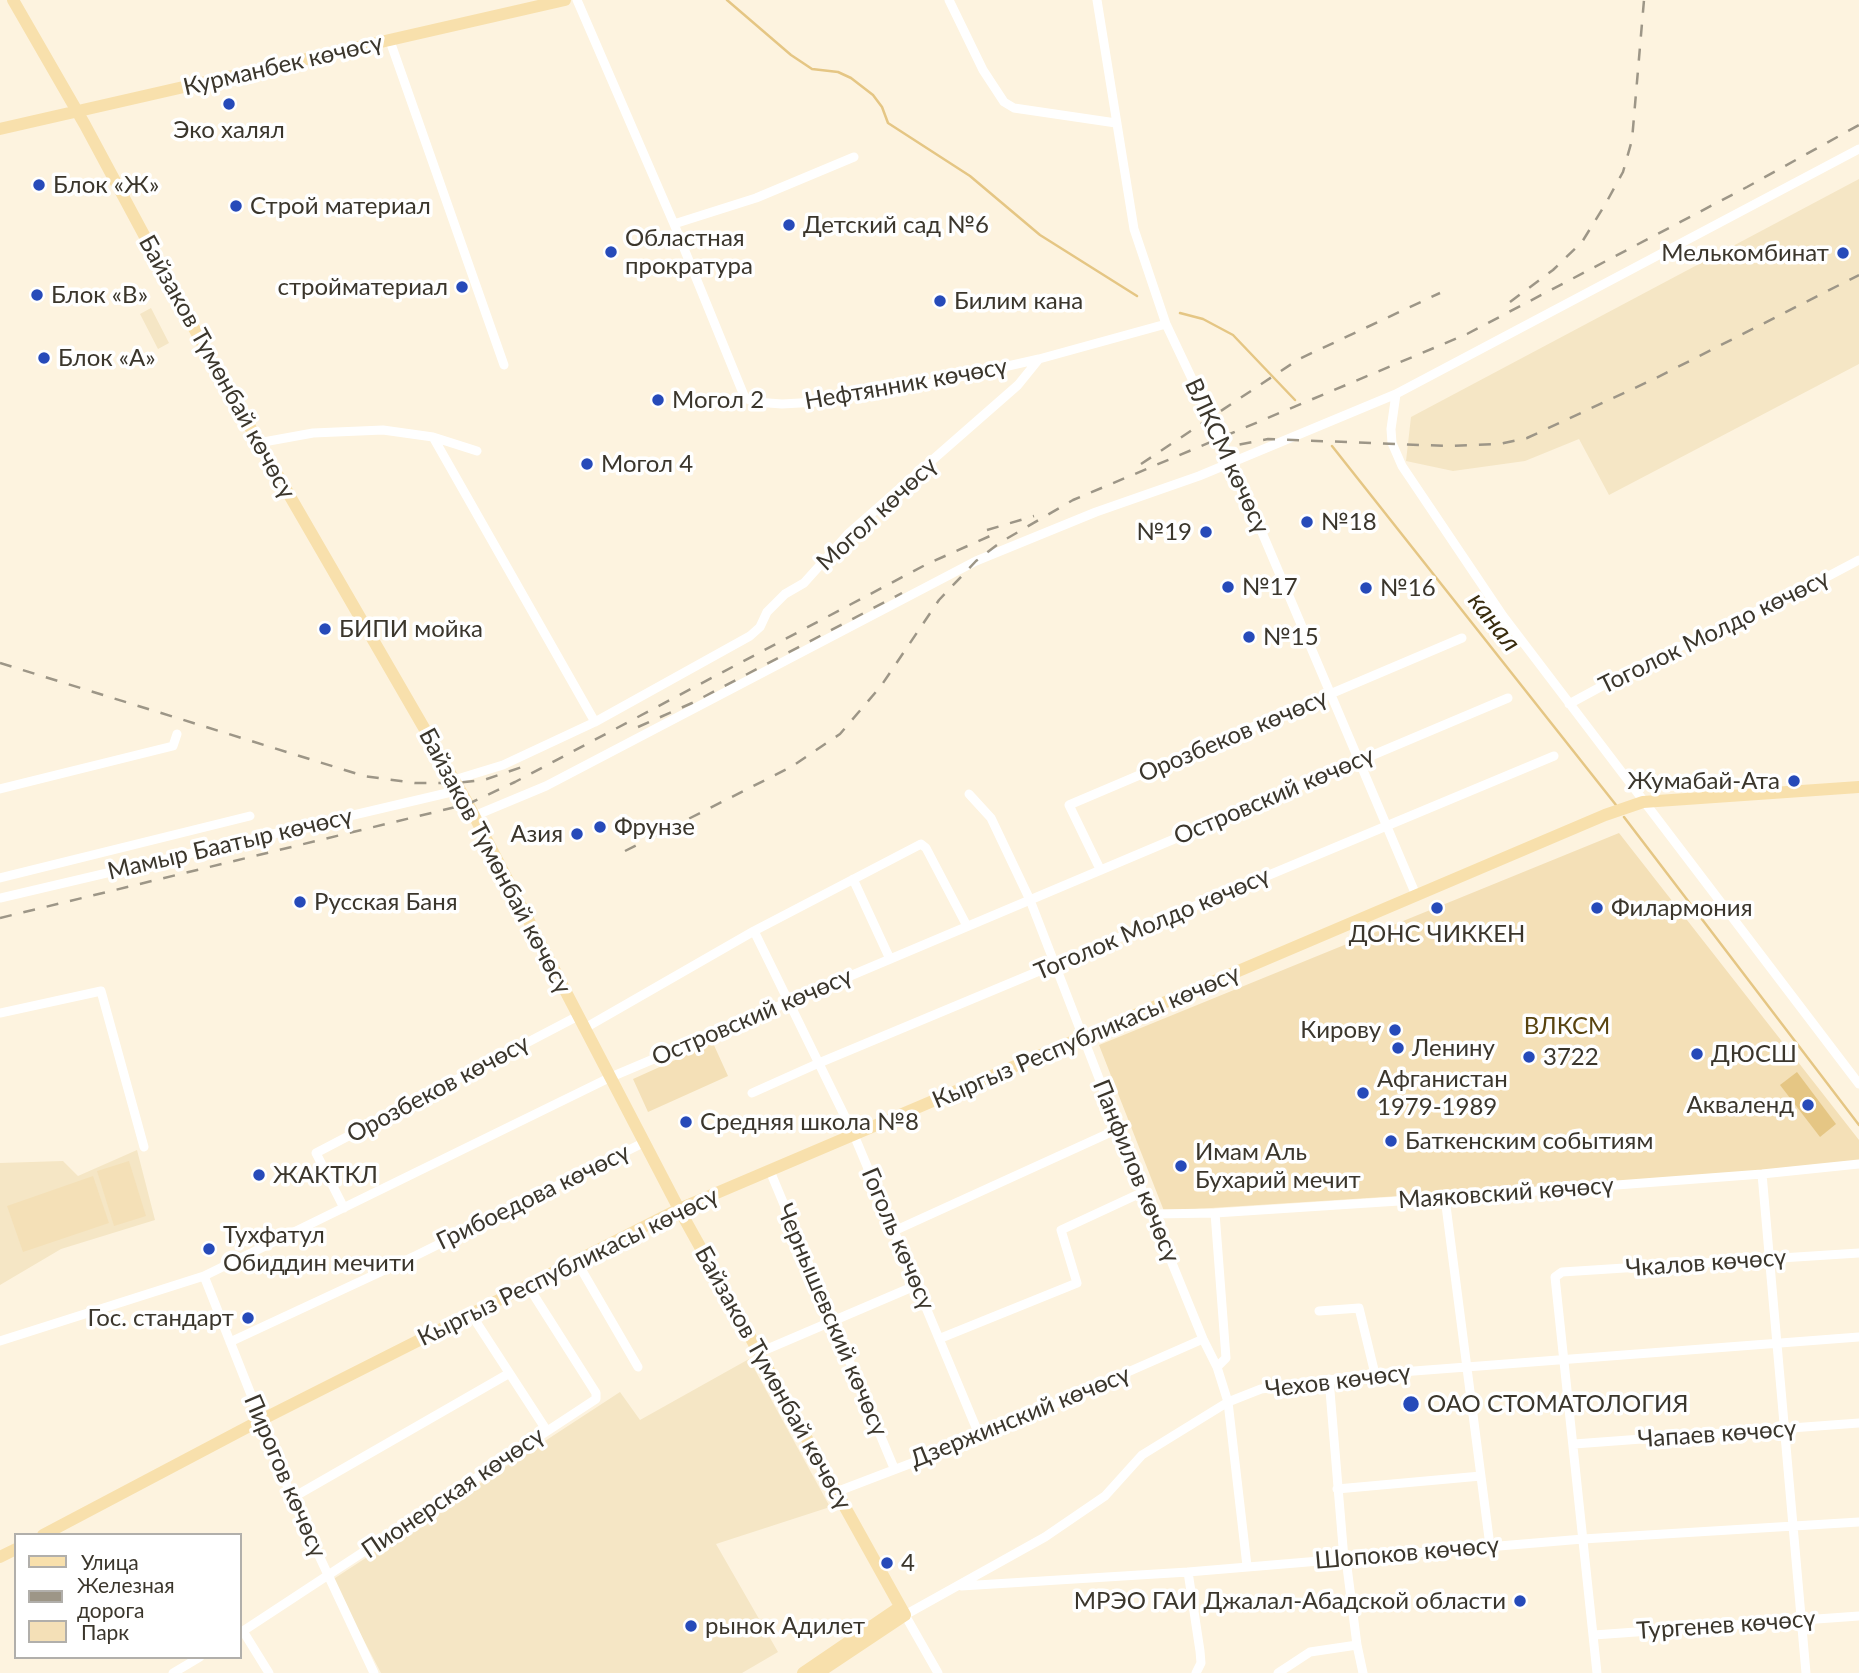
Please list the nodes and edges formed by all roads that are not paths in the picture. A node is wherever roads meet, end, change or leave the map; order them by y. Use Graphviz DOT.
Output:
graph roads {
  1 [pos="13,0"];
  2 [pos="565,0"];
  3 [pos="577,0"];
  4 [pos="948,0"];
  5 [pos="1097,0"];
  6 [pos="390,41"];
  7 [pos="77,111"];
  8 [pos="1116,123"];
  9 [pos="0,129"];
  10 [pos="1859,149"];
  11 [pos="855,158"];
  12 [pos="674,224"];
  13 [pos="1166,324"];
  14 [pos="1039,359"];
  15 [pos="504,365"];
  16 [pos="1396,394"];
  17 [pos="433,437"];
  18 [pos="258,443"];
  19 [pos="477,451"];
  20 [pos="1232,463"];
  21 [pos="1859,560"];
  22 [pos="1462,638"];
  23 [pos="1332,694"];
  24 [pos="1508,698"];
  25 [pos="1569,704"];
  26 [pos="595,722"];
  27 [pos="177,734"];
  28 [pos="1553,756"];
  29 [pos="1359,760"];
  30 [pos="457,785"];
  31 [pos="1859,787"];
  32 [pos="0,789"];
  33 [pos="969,794"];
  34 [pos="1643,802"];
  35 [pos="250,816"];
  36 [pos="474,816"];
  37 [pos="1386,826"];
  38 [pos="1100,869"];
  39 [pos="0,878"];
  40 [pos="853,879"];
  41 [pos="1416,895"];
  42 [pos="0,898"];
  43 [pos="1030,900"];
  44 [pos="967,926"];
  45 [pos="754,931"];
  46 [pos="890,959"];
  47 [pos="1056,964"];
  48 [pos="789,1001"];
  49 [pos="0,1013"];
  50 [pos="578,1016"];
  51 [pos="584,1028"];
  52 [pos="1083,1039"];
  53 [pos="819,1063"];
  54 [pos="611,1077"];
  55 [pos="1859,1084"];
  56 [pos="751,1093"];
  57 [pos="1118,1129"];
  58 [pos="854,1135"];
  59 [pos="645,1142"];
  60 [pos="144,1147"];
  61 [pos="1859,1164"];
  62 [pos="770,1171"];
  63 [pos="1762,1174"];
  64 [pos="1143,1192"];
  65 [pos="1446,1198"];
  66 [pos="344,1208"];
  67 [pos="679,1209"];
  68 [pos="1215,1213"];
  69 [pos="1153,1214"];
  70 [pos="894,1231"];
  71 [pos="1859,1253"];
  72 [pos="1770,1259"];
  73 [pos="577,1262"];
  74 [pos="204,1276"];
  75 [pos="917,1285"];
  76 [pos="528,1286"];
  77 [pos="1319,1311"];
  78 [pos="471,1314"];
  79 [pos="832,1320"];
  80 [pos="1859,1337"];
  81 [pos="941,1338"];
  82 [pos="1203,1339"];
  83 [pos="0,1341"];
  84 [pos="230,1342"];
  85 [pos="1778,1344"];
  86 [pos="758,1353"];
  87 [pos="1565,1359"];
  88 [pos="1466,1366"];
  89 [pos="638,1367"];
  90 [pos="1217,1367"];
  91 [pos="508,1374"];
  92 [pos="1375,1374"];
  93 [pos="1329,1378"];
  94 [pos="1228,1402"];
  95 [pos="260,1421"];
  96 [pos="1859,1423"];
  97 [pos="1786,1429"];
  98 [pos="547,1430"];
  99 [pos="980,1437"];
  100 [pos="1574,1444"];
  101 [pos="894,1468"];
  102 [pos="1481,1476"];
  103 [pos="1337,1489"];
  104 [pos="836,1492"];
  105 [pos="292,1498"];
  106 [pos="1859,1521"];
  107 [pos="1794,1526"];
  108 [pos="47,1533"];
  109 [pos="1583,1539"];
  110 [pos="1490,1546"];
  111 [pos="1345,1559"];
  112 [pos="1247,1566"];
  113 [pos="1188,1572"];
  114 [pos="328,1577"];
  115 [pos="956,1587"];
  116 [pos="902,1611"];
  117 [pos="1859,1616"];
  118 [pos="1802,1620"];
  119 [pos="242,1632"];
  120 [pos="1594,1634"];
  121 [pos="1357,1645"];
  122 [pos="197,1659"];
  123 [pos="173,1673"];
  124 [pos="270,1673"];
  125 [pos="374,1673"];
  126 [pos="803,1673"];
  127 [pos="818,1673"];
  128 [pos="938,1673"];
  129 [pos="1196,1673"];
  130 [pos="1278,1673"];
  131 [pos="1363,1673"];
  132 [pos="1597,1673"];
  133 [pos="1806,1673"];
  1 -- 7 [label="main road, Байзаков Түмөнбай көчөсү"];
  2 -- 6 [label="main road, Курманбек көчөсү"];
  3 -- 12 [label="street, Нефтянник көчөсү"];
  4 -- 8 [label="street"];
  5 -- 8 [label="street, ВЛКСМ көчөсү"];
  6 -- 7 [label="main road, Курманбек көчөсү"];
  6 -- 15 [label="street"];
  7 -- 9 [label="main road, Курманбек көчөсү"];
  7 -- 18 [label="main road, Байзаков Түмөнбай көчөсү"];
  8 -- 13 [label="street, ВЛКСМ көчөсү"];
  10 -- 16 [label="street"];
  11 -- 12 [label="street"];
  12 -- 14 [label="street, Нефтянник көчөсү"];
  13 -- 14 [label="street"];
  13 -- 20 [label="street, ВЛКСМ көчөсү"];
  14 -- 26 [label="street, Могол көчөсү"];
  16 -- 20 [label="street"];
  16 -- 25 [label="street"];
  17 -- 18 [label="street"];
  17 -- 19 [label="street"];
  17 -- 26 [label="street"];
  18 -- 30 [label="main road, Байзаков Түмөнбай көчөсү"];
  20 -- 23 [label="street, ВЛКСМ көчөсү"];
  20 -- 36 [label="street"];
  21 -- 25 [label="street, Тоголок Молдо көчөсү"];
  22 -- 23 [label="street, Орозбеков көчөсү"];
  23 -- 29 [label="street, ВЛКСМ көчөсү"];
  23 -- 38 [label="street, Орозбеков көчөсү"];
  24 -- 29 [label="street, Островский көчөсү"];
  25 -- 34 [label="street"];
  26 -- 30 [label="street, Могол көчөсү"];
  27 -- 32 [label="street"];
  28 -- 37 [label="street, Тоголок Молдо көчөсү"];
  29 -- 37 [label="street, ВЛКСМ көчөсү"];
  29 -- 38 [label="street, Островский көчөсү"];
  30 -- 36 [label="main road, Байзаков Түмөнбай көчөсү"];
  30 -- 42 [label="street, Мамыр Баатыр көчөсү"];
  31 -- 34 [label="main road, Кыргыз Республикасы көчөсү"];
  33 -- 43 [label="street, Панфилов көчөсү"];
  34 -- 41 [label="main road, Кыргыз Республикасы көчөсү"];
  34 -- 55 [label="street"];
  35 -- 39 [label="street"];
  36 -- 50 [label="main road, Байзаков Түмөнбай көчөсү"];
  37 -- 41 [label="street, ВЛКСМ көчөсү"];
  37 -- 47 [label="street, Тоголок Молдо көчөсү"];
  38 -- 43 [label="street, Островский көчөсү"];
  40 -- 44 [label="street"];
  40 -- 45 [label="street"];
  40 -- 46 [label="street"];
  41 -- 52 [label="main road, Кыргыз Республикасы көчөсү"];
  43 -- 44 [label="street, Островский көчөсү"];
  43 -- 47 [label="street, Панфилов көчөсү"];
  44 -- 46 [label="street, Островский көчөсү"];
  45 -- 48 [label="street, Гоголь көчөсү"];
  45 -- 51 [label="street"];
  46 -- 48 [label="street, Островский көчөсү"];
  47 -- 52 [label="street, Панфилов көчөсү"];
  47 -- 53 [label="street, Тоголок Молдо көчөсү"];
  48 -- 53 [label="street, Гоголь көчөсү"];
  48 -- 54 [label="street, Островский көчөсү"];
  49 -- 60 [label="street"];
  50 -- 51 [label="main road, Байзаков Түмөнбай көчөсү"];
  50 -- 66 [label="street, Орозбеков көчөсү"];
  51 -- 54 [label="main road, Байзаков Түмөнбай көчөсү"];
  52 -- 57 [label="street, Панфилов көчөсү"];
  52 -- 58 [label="main road, Кыргыз Республикасы көчөсү"];
  53 -- 56 [label="street, Тоголок Молдо көчөсү"];
  53 -- 58 [label="street, Гоголь көчөсү"];
  54 -- 59 [label="main road, Байзаков Түмөнбай көчөсү"];
  54 -- 66 [label="street, Островский көчөсү"];
  57 -- 64 [label="street, Панфилов көчөсү"];
  57 -- 70 [label="street"];
  58 -- 62 [label="main road, Кыргыз Республикасы көчөсү"];
  58 -- 70 [label="street, Гоголь көчөсү"];
  59 -- 67 [label="main road, Байзаков Түмөнбай көчөсү"];
  59 -- 84 [label="street, Грибоедова көчөсү"];
  61 -- 63 [label="street, Маяковский көчөсү"];
  62 -- 67 [label="main road, Кыргыз Республикасы көчөсү"];
  62 -- 79 [label="street, Чернышевский көчөсү"];
  63 -- 65 [label="street, Маяковский көчөсү"];
  63 -- 72 [label="street"];
  64 -- 69 [label="street, Панфилов көчөсү"];
  64 -- 81 [label="street"];
  65 -- 68 [label="street, Маяковский көчөсү"];
  65 -- 88 [label="street"];
  66 -- 74 [label="street, Островский көчөсү"];
  67 -- 73 [label="main road, Кыргыз Республикасы көчөсү"];
  67 -- 86 [label="main road, Байзаков Түмөнбай көчөсү"];
  68 -- 69 [label="street, Маяковский көчөсү"];
  68 -- 90 [label="street"];
  69 -- 82 [label="street, Панфилов көчөсү"];
  70 -- 75 [label="street, Гоголь көчөсү"];
  71 -- 72 [label="street, Чкалов көчөсү"];
  72 -- 85 [label="street"];
  72 -- 87 [label="street, Чкалов көчөсү"];
  73 -- 76 [label="main road, Кыргыз Республикасы көчөсү"];
  73 -- 89 [label="street"];
  74 -- 83 [label="street, Островский көчөсү"];
  74 -- 84 [label="street, Пирогов көчөсү"];
  75 -- 79 [label="street"];
  75 -- 81 [label="street, Гоголь көчөсү"];
  76 -- 78 [label="main road, Кыргыз Республикасы көчөсү"];
  76 -- 98 [label="street, Пионерская көчөсү"];
  77 -- 92 [label="street"];
  78 -- 91 [label="street"];
  78 -- 95 [label="main road, Кыргыз Республикасы көчөсү"];
  79 -- 86 [label="street"];
  79 -- 101 [label="street, Чернышевский көчөсү"];
  80 -- 85 [label="street, Чехов көчөсү"];
  81 -- 99 [label="street, Гоголь көчөсү"];
  82 -- 90 [label="street, Панфилов көчөсү"];
  82 -- 99 [label="street, Дзержинский көчөсү"];
  84 -- 95 [label="street, Пирогов көчөсү"];
  85 -- 87 [label="street, Чехов көчөсү"];
  85 -- 97 [label="street"];
  86 -- 104 [label="main road, Байзаков Түмөнбай көчөсү"];
  87 -- 88 [label="street, Чехов көчөсү"];
  87 -- 100 [label="street"];
  88 -- 92 [label="street, Чехов көчөсү"];
  88 -- 102 [label="street"];
  90 -- 94 [label="street, Панфилов көчөсү"];
  91 -- 98 [label="street"];
  91 -- 105 [label="street"];
  92 -- 93 [label="street, Чехов көчөсү"];
  93 -- 94 [label="street, Чехов көчөсү"];
  93 -- 103 [label="street"];
  94 -- 112 [label="street, Панфилов көчөсү"];
  94 -- 115 [label="street, Чехов көчөсү"];
  95 -- 105 [label="street, Пирогов көчөсү"];
  95 -- 108 [label="main road, Кыргыз Республикасы көчөсү"];
  96 -- 97 [label="street, Чапаев көчөсү"];
  97 -- 100 [label="street, Чапаев көчөсү"];
  97 -- 107 [label="street"];
  98 -- 114 [label="street, Пионерская көчөсү"];
  99 -- 101 [label="street, Дзержинский көчөсү"];
  100 -- 109 [label="street"];
  101 -- 104 [label="street, Дзержинский көчөсү"];
  102 -- 103 [label="street"];
  102 -- 110 [label="street"];
  103 -- 111 [label="street"];
  104 -- 116 [label="main road, Байзаков Түмөнбай көчөсү"];
  105 -- 114 [label="street, Пирогов көчөсү"];
  106 -- 107 [label="street, Шопоков көчөсү"];
  107 -- 109 [label="street, Шопоков көчөсү"];
  107 -- 118 [label="street"];
  109 -- 110 [label="street, Шопоков көчөсү"];
  109 -- 120 [label="street"];
  110 -- 111 [label="street, Шопоков көчөсү"];
  111 -- 112 [label="street, Шопоков көчөсү"];
  111 -- 121 [label="street"];
  112 -- 113 [label="street, Шопоков көчөсү"];
  113 -- 115 [label="street, Шопоков көчөсү"];
  113 -- 129 [label="street"];
  114 -- 119 [label="street, Пионерская көчөсү"];
  114 -- 125 [label="street, Пирогов көчөсү"];
  115 -- 116 [label="street, Чехов көчөсү"];
  116 -- 126 [label="main road"];
  116 -- 127 [label="main road, Чехов көчөсү"];
  116 -- 128 [label="street"];
  117 -- 118 [label="street, Тургенев көчөсү"];
  118 -- 120 [label="street, Тургенев көчөсү"];
  118 -- 133 [label="street"];
  119 -- 124 [label="street"];
  120 -- 132 [label="street"];
  121 -- 130 [label="street"];
  121 -- 131 [label="street"];
  122 -- 123 [label="street"];
}
